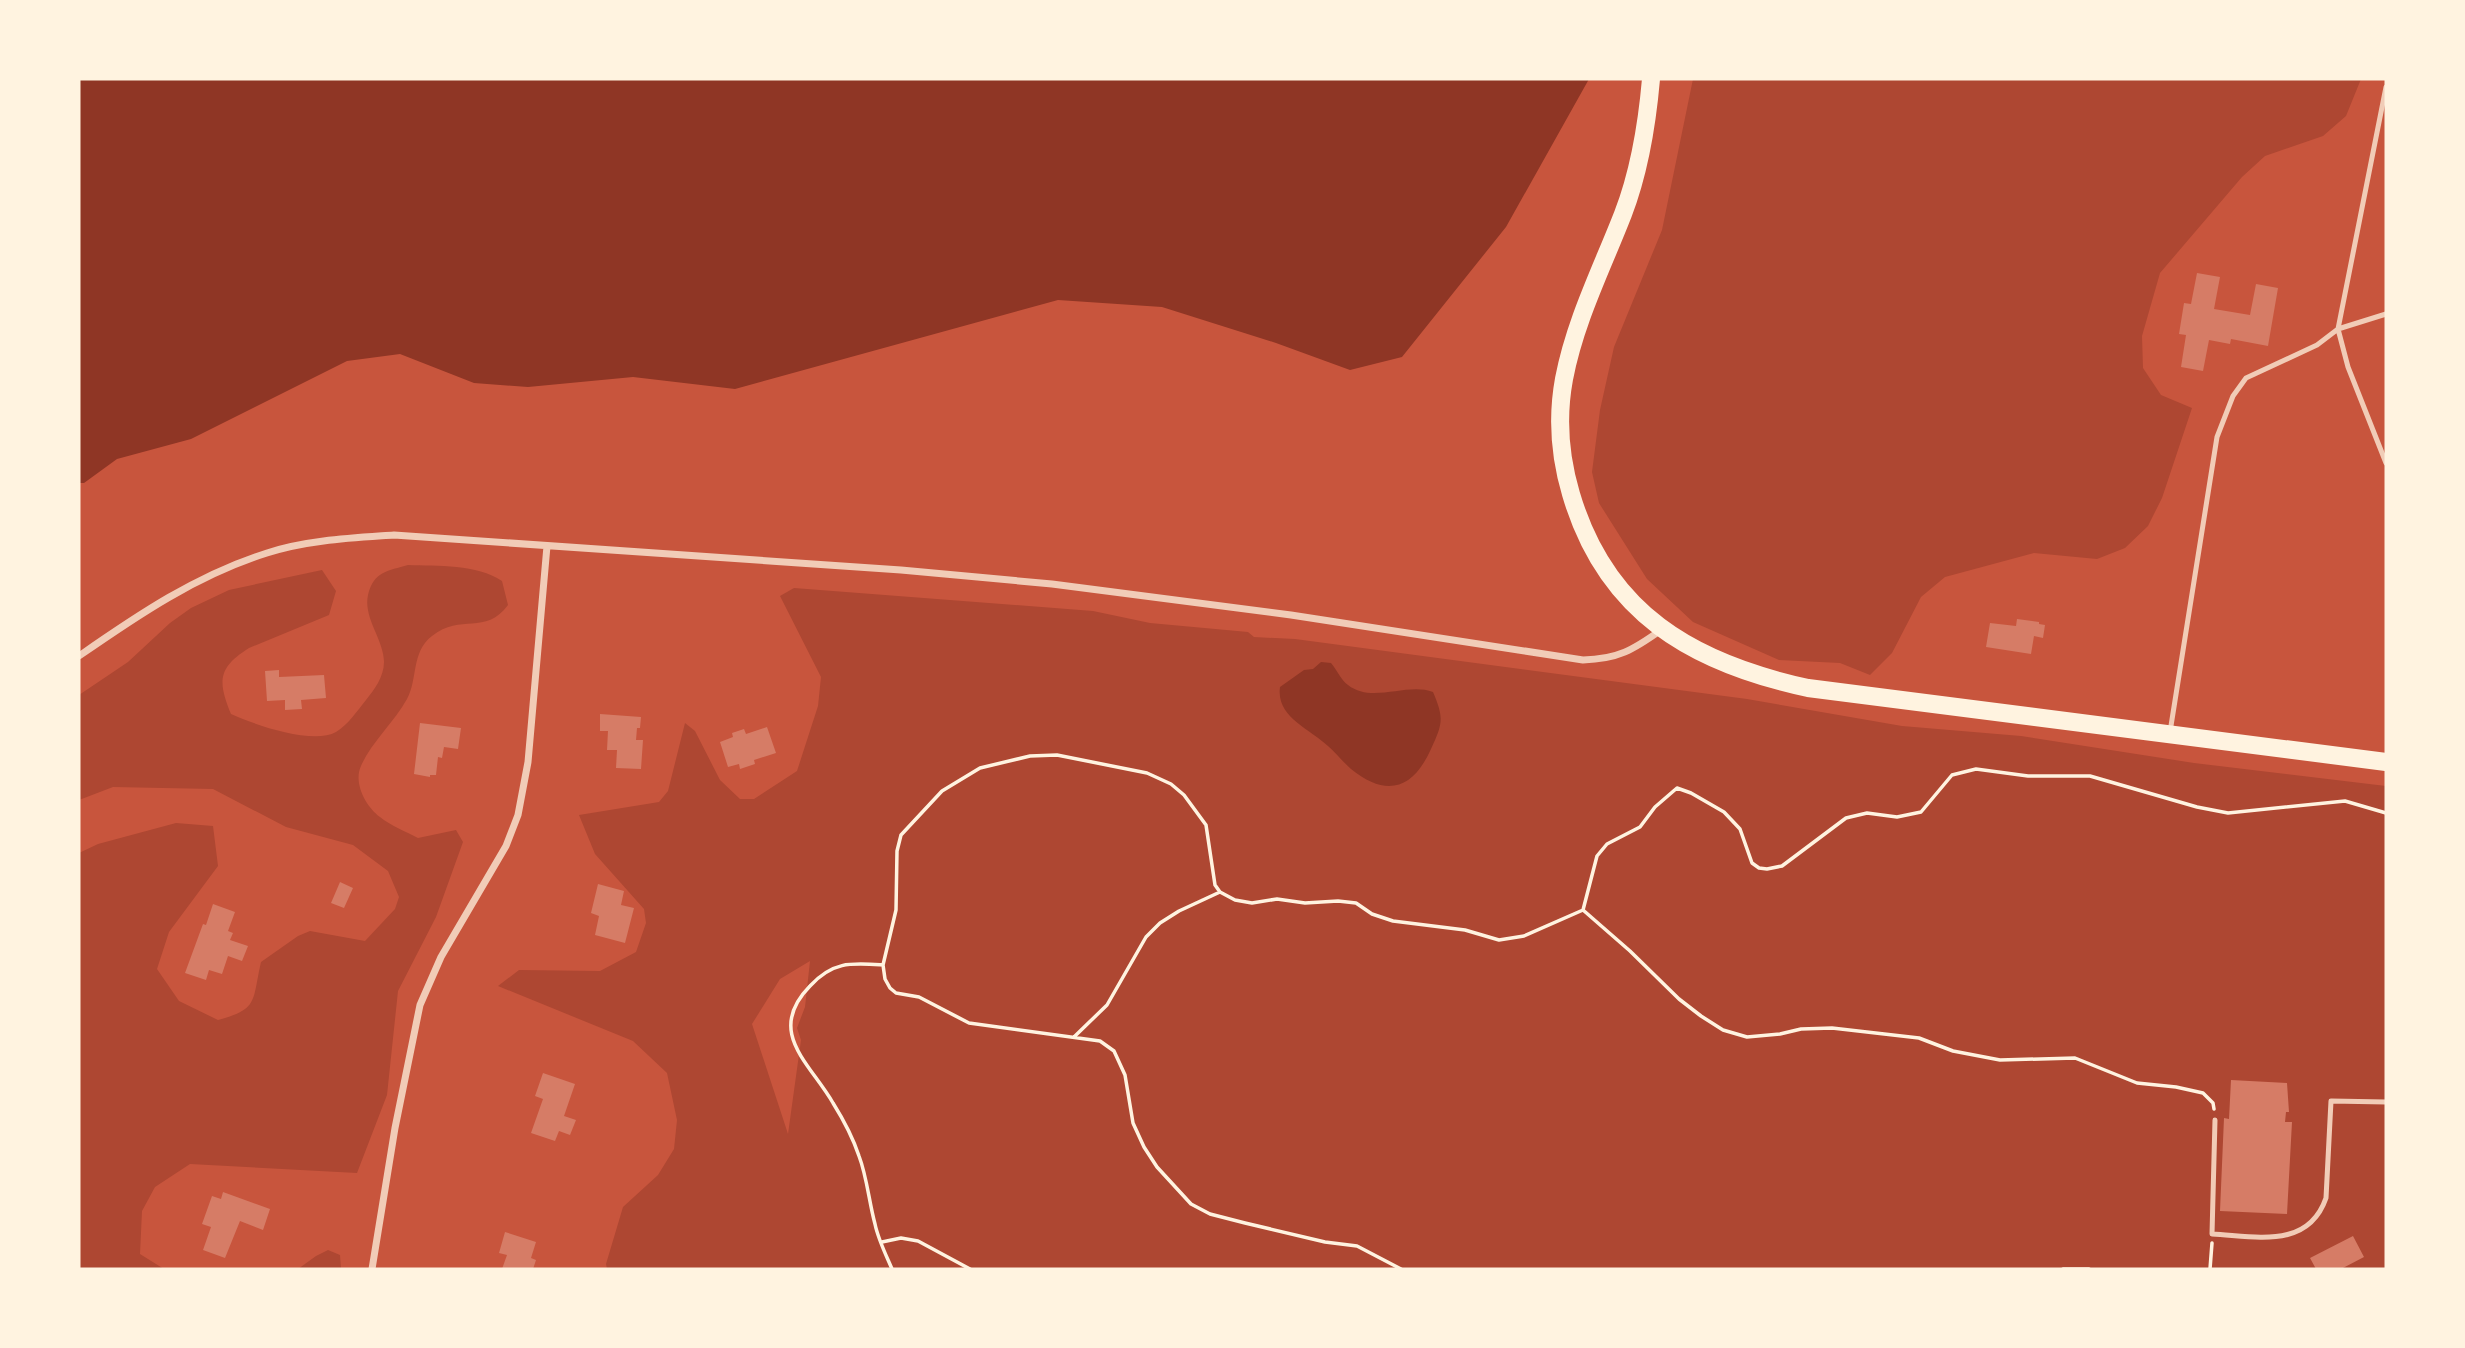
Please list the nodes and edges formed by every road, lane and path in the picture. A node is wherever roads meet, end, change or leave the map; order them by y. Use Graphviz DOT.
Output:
graph roads {
  1 [pos="1651,79"];
  2 [pos="2386,87"];
  3 [pos="2386,314"];
  4 [pos="2338,328"];
  5 [pos="2386,463"];
  6 [pos="547,545"];
  7 [pos="1662,629"];
  8 [pos="79,656"];
  9 [pos="2170,735"];
  10 [pos="2386,762"];
  11 [pos="2386,813"];
  12 [pos="1220,892"];
  13 [pos="1583,910"];
  14 [pos="883,965"];
  15 [pos="1075,1036"];
  16 [pos="2386,1102"];
  17 [pos="2215,1120"];
  18 [pos="2212,1234"];
  19 [pos="882,1242"];
  20 [pos="372,1269"];
  21 [pos="892,1269"];
  22 [pos="970,1269"];
  23 [pos="1401,1269"];
  24 [pos="2063,1269"];
  25 [pos="2089,1269"];
  26 [pos="2210,1269"];
  1 -- 7 [label="main road"];
  2 -- 4 [label="lane"];
  3 -- 4 [label="lane"];
  4 -- 5 [label="lane"];
  4 -- 9 [label="lane"];
  6 -- 7 [label="street"];
  6 -- 8 [label="street"];
  6 -- 20 [label="street"];
  7 -- 9 [label="main road"];
  9 -- 10 [label="main road"];
  11 -- 13 [label="path"];
  12 -- 13 [label="path"];
  12 -- 14 [label="path"];
  12 -- 15 [label="path"];
  13 -- 17 [label="path"];
  14 -- 15 [label="path"];
  14 -- 19 [label="path"];
  15 -- 23 [label="path"];
  16 -- 18 [label="lane"];
  17 -- 18 [label="lane"];
  18 -- 26 [label="path"];
  19 -- 21 [label="path"];
  19 -- 22 [label="path"];
  24 -- 25 [label="path"];
}
